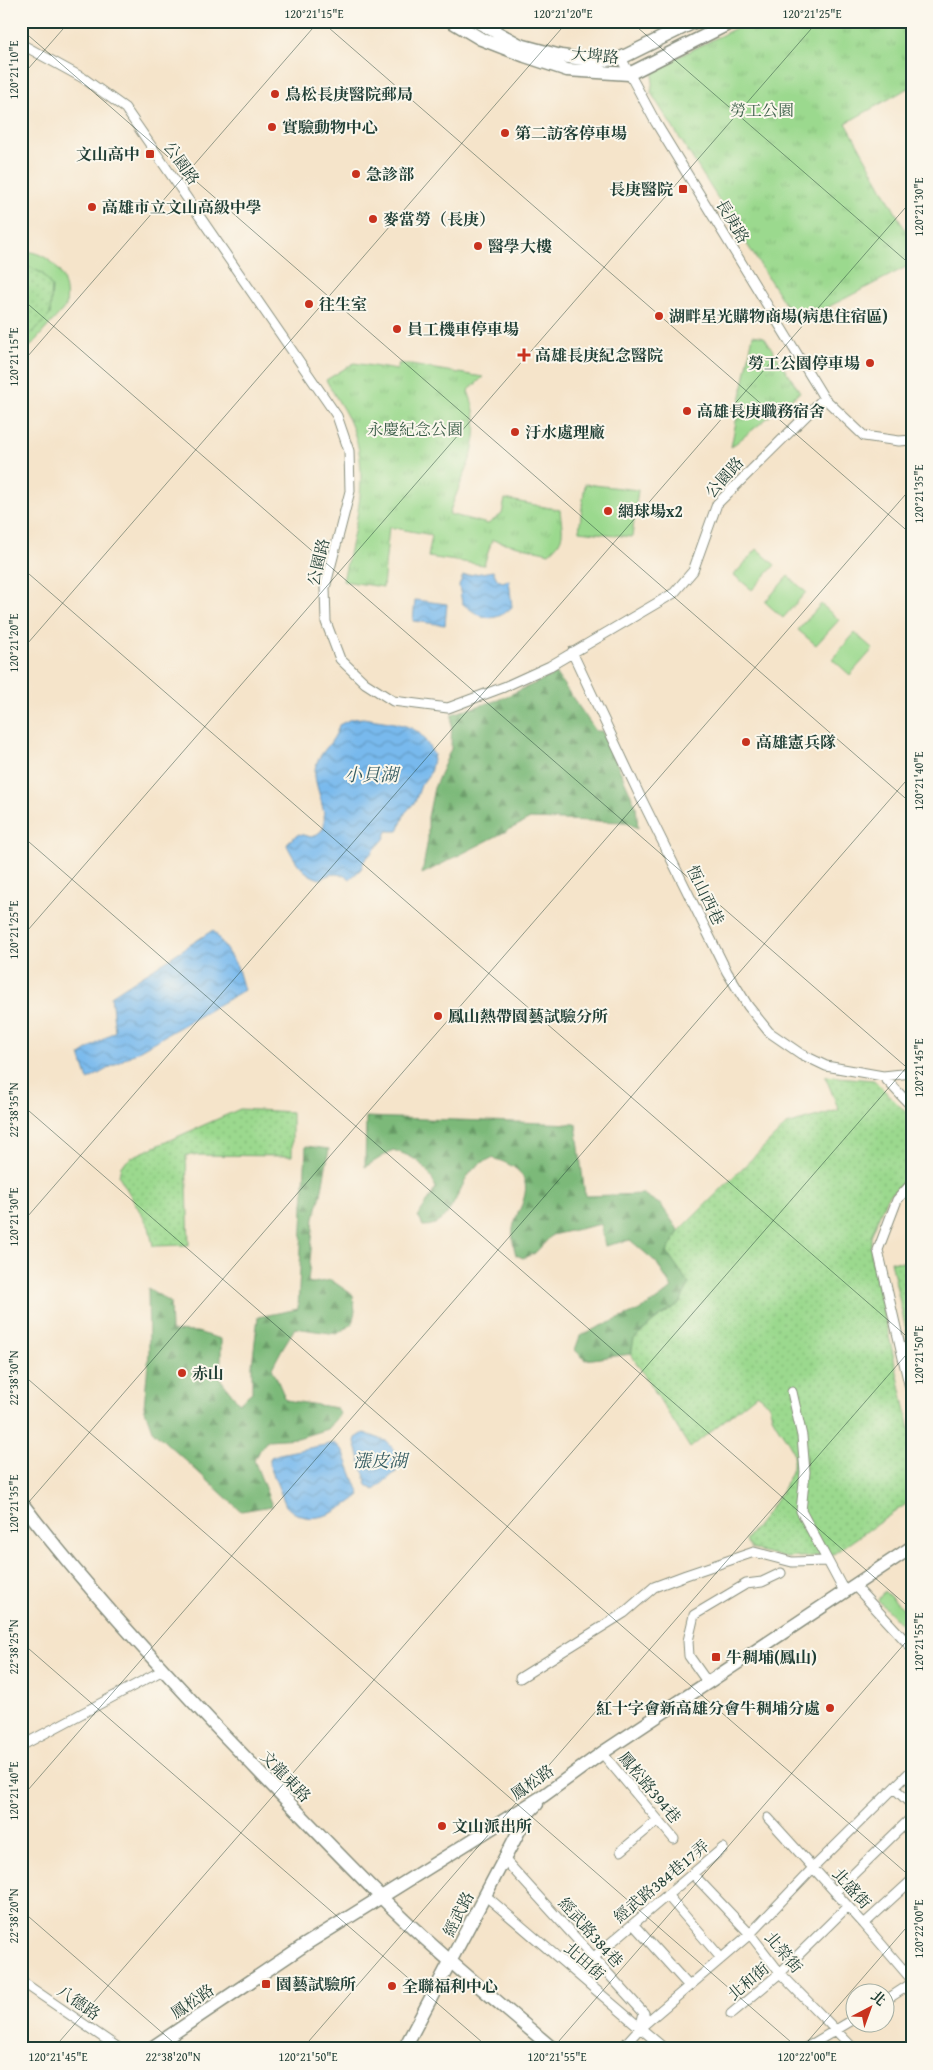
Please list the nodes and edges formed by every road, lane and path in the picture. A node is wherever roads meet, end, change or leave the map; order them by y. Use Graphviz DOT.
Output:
graph roads {
  1 [pos="450,21"];
  2 [pos="476,21"];
  3 [pos="696,21"];
  4 [pos="734,21"];
  5 [pos="21,44"];
  6 [pos="621,58"];
  7 [pos="629,74"];
  8 [pos="824,398"];
  9 [pos="912,440"];
  10 [pos="572,652"];
  11 [pos="912,1073"];
  12 [pos="883,1076"];
  13 [pos="912,1107"];
  14 [pos="912,1183"];
  15 [pos="792,1392"];
  16 [pos="912,1397"];
  17 [pos="21,1502"];
  18 [pos="912,1547"];
  19 [pos="827,1561"];
  20 [pos="781,1573"];
  21 [pos="849,1588"];
  22 [pos="912,1648"];
  23 [pos="163,1670"];
  24 [pos="520,1678"];
  25 [pos="708,1682"];
  26 [pos="21,1746"];
  27 [pos="602,1753"];
  28 [pos="912,1770"];
  29 [pos="894,1788"];
  30 [pos="543,1796"];
  31 [pos="912,1805"];
  32 [pos="912,1817"];
  33 [pos="768,1818"];
  34 [pos="658,1820"];
  35 [pos="674,1839"];
  36 [pos="723,1848"];
  37 [pos="621,1851"];
  38 [pos="505,1860"];
  39 [pos="813,1868"];
  40 [pos="692,1874"];
  41 [pos="912,1880"];
  42 [pos="835,1892"];
  43 [pos="667,1895"];
  44 [pos="486,1896"];
  45 [pos="381,1897"];
  46 [pos="847,1907"];
  47 [pos="634,1924"];
  48 [pos="864,1924"];
  49 [pos="750,1934"];
  50 [pos="594,1957"];
  51 [pos="721,1958"];
  52 [pos="451,1962"];
  53 [pos="780,1973"];
  54 [pos="21,1981"];
  55 [pos="912,1982"];
  56 [pos="690,1986"];
  57 [pos="896,1993"];
  58 [pos="731,2014"];
  59 [pos="846,2024"];
  60 [pos="640,2028"];
  61 [pos="837,2029"];
  62 [pos="120,2049"];
  63 [pos="150,2049"];
  64 [pos="404,2049"];
  65 [pos="553,2049"];
  66 [pos="621,2049"];
  67 [pos="665,2049"];
  68 [pos="804,2049"];
  69 [pos="854,2049"];
  1 -- 7 [label="main road, 大埤路"];
  2 -- 6 [label="main road, 大埤路"];
  3 -- 6 [label="main road, 大埤路"];
  4 -- 7 [label="main road, 大埤路"];
  5 -- 10 [label="street, 公園路"];
  6 -- 7 [label="street, 長庚路"];
  7 -- 8 [label="street, 長庚路"];
  8 -- 9 [label="street"];
  8 -- 10 [label="street, 公園路"];
  10 -- 12 [label="street, 恆山西巷"];
  11 -- 12 [label="street, 恆山西巷"];
  12 -- 13 [label="street"];
  14 -- 16 [label="street"];
  15 -- 19 [label="street"];
  17 -- 23 [label="main road, 文龍東路"];
  18 -- 21 [label="main road, 鳳松路"];
  19 -- 21 [label="street"];
  19 -- 24 [label="street"];
  20 -- 25 [label="street"];
  21 -- 22 [label="street"];
  21 -- 25 [label="main road, 鳳松路"];
  23 -- 26 [label="street"];
  23 -- 45 [label="main road, 文龍東路"];
  25 -- 27 [label="main road, 鳳松路"];
  27 -- 30 [label="main road, 鳳松路"];
  27 -- 34 [label="street, 鳳松路394巷"];
  28 -- 29 [label="street"];
  29 -- 31 [label="street"];
  29 -- 39 [label="street"];
  30 -- 38 [label="main road, 經武路"];
  30 -- 45 [label="main road, 鳳松路"];
  32 -- 42 [label="street"];
  33 -- 39 [label="street, 北盛街"];
  34 -- 35 [label="street, 鳳松路394巷"];
  34 -- 37 [label="street"];
  36 -- 40 [label="street, 經武路384巷17弄"];
  38 -- 44 [label="main road, 經武路"];
  38 -- 50 [label="street, 經武路384巷"];
  39 -- 42 [label="street, 北盛街"];
  39 -- 49 [label="street"];
  40 -- 43 [label="street, 經武路384巷17弄"];
  40 -- 49 [label="street, 北榮街"];
  41 -- 48 [label="street"];
  42 -- 46 [label="street, 北盛街"];
  43 -- 47 [label="street, 經武路384巷17弄"];
  43 -- 51 [label="street"];
  44 -- 52 [label="main road, 經武路"];
  44 -- 60 [label="street, 北田街"];
  45 -- 52 [label="main road, 文龍東路"];
  45 -- 63 [label="main road, 鳳松路"];
  46 -- 48 [label="street, 北盛街"];
  46 -- 53 [label="street, 北和街"];
  47 -- 50 [label="street, 經武路384巷17弄"];
  47 -- 56 [label="street"];
  48 -- 55 [label="street, 北盛街"];
  49 -- 51 [label="street"];
  49 -- 53 [label="street, 北榮街"];
  50 -- 60 [label="street, 經武路384巷"];
  51 -- 56 [label="street"];
  52 -- 64 [label="main road, 經武路"];
  52 -- 65 [label="main road, 文龍東路"];
  53 -- 58 [label="street, 北和街"];
  53 -- 61 [label="street, 北榮街"];
  54 -- 62 [label="street, 八德路"];
  55 -- 57 [label="street"];
  56 -- 60 [label="street"];
  59 -- 61 [label="street"];
  60 -- 66 [label="street"];
  60 -- 67 [label="street, 北田街"];
  61 -- 68 [label="street"];
  61 -- 69 [label="street, 北榮街"];
}
